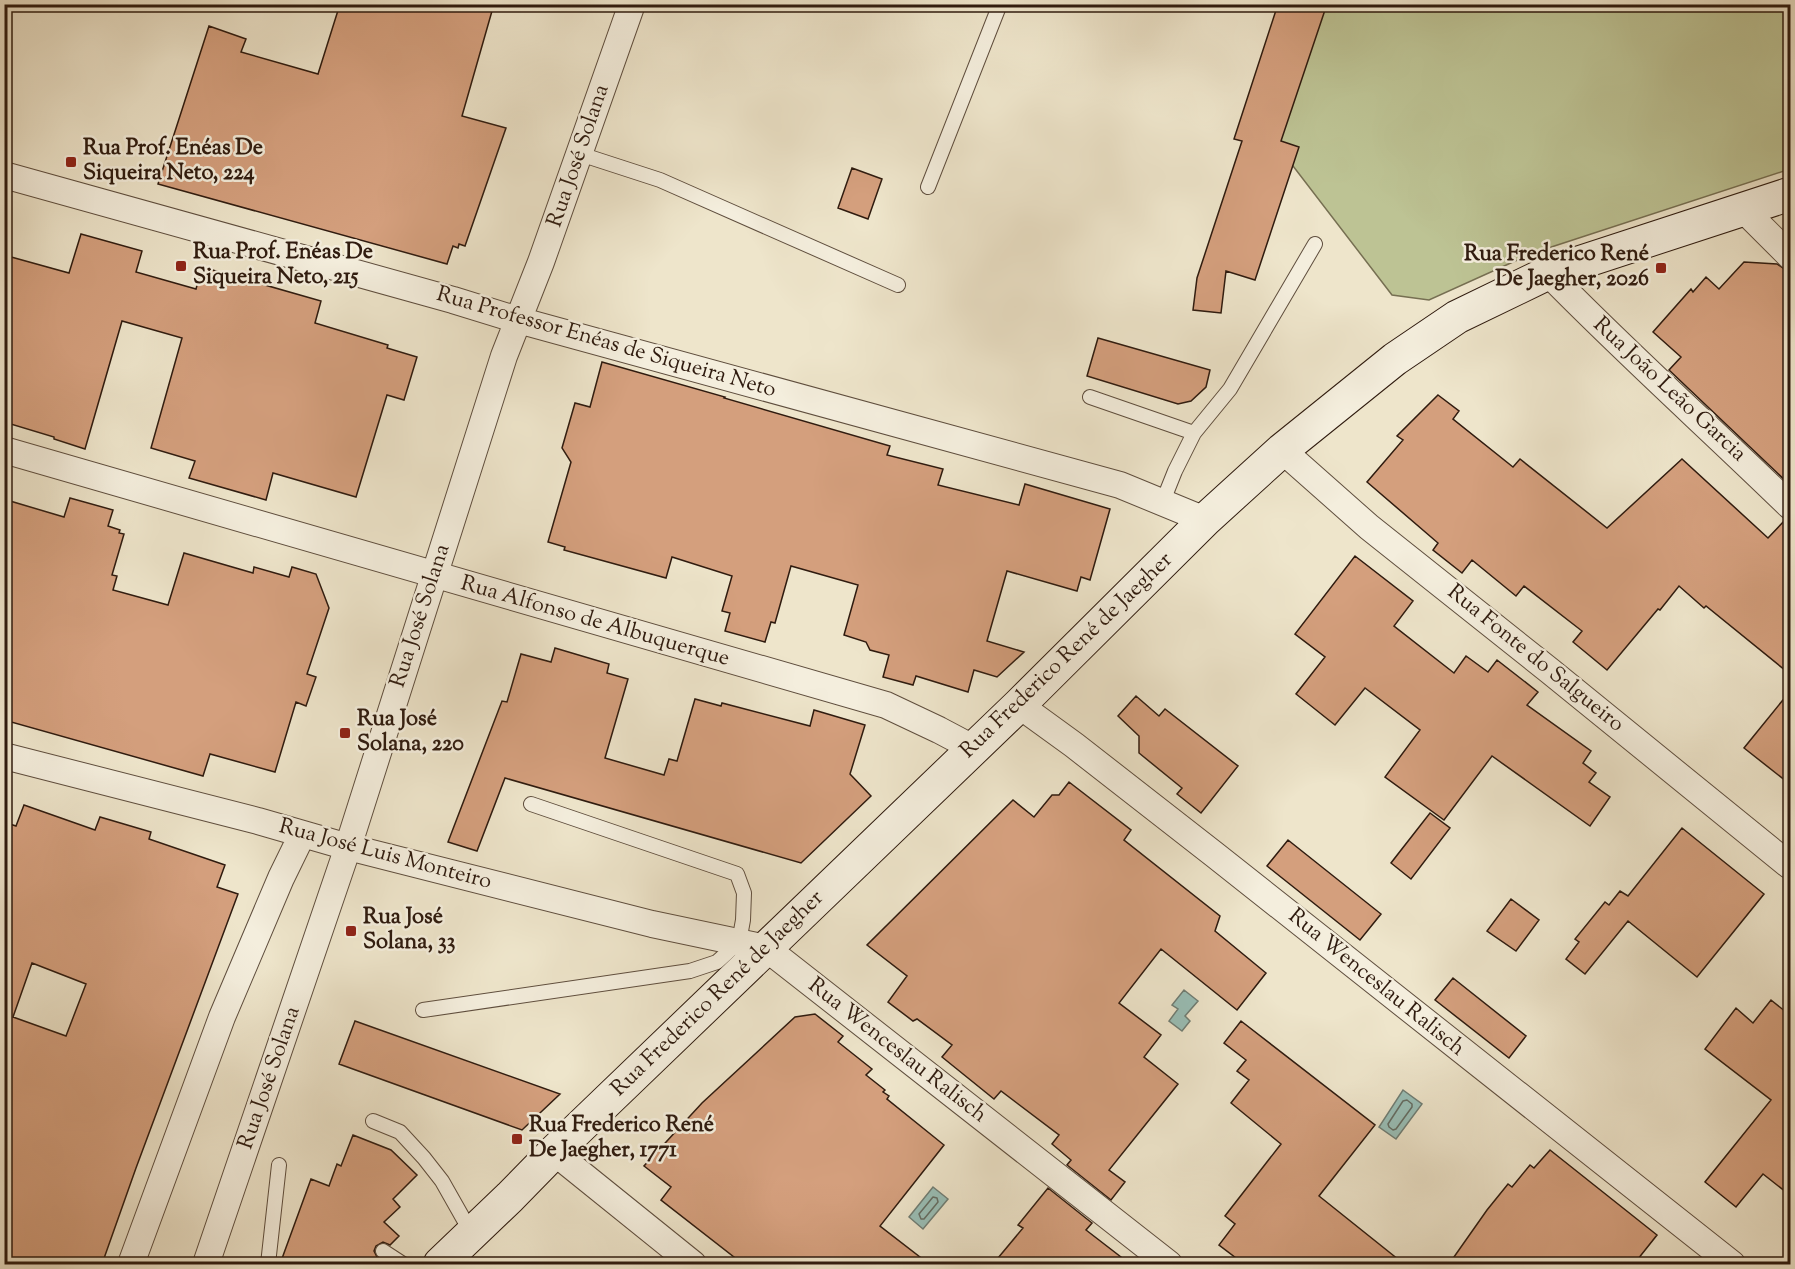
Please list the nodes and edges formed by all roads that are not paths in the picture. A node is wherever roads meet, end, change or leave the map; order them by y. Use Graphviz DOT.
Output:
graph roads {
  1 [pos="632,4"];
  2 [pos="1000,4"];
  3 [pos="580,153"];
  4 [pos="4,175"];
  5 [pos="928,187"];
  6 [pos="1787,195"];
  7 [pos="1744,210"];
  8 [pos="1315,244"];
  9 [pos="1783,248"];
  10 [pos="1548,273"];
  11 [pos="898,285"];
  12 [pos="518,320"];
  13 [pos="1090,397"];
  14 [pos="1194,433"];
  15 [pos="4,450"];
  16 [pos="1282,450"];
  17 [pos="1163,501"];
  18 [pos="1791,506"];
  19 [pos="1205,520"];
  20 [pos="434,576"];
  21 [pos="1019,705"];
  22 [pos="973,748"];
  23 [pos="4,756"];
  24 [pos="531,804"];
  25 [pos="302,835"];
  26 [pos="348,847"];
  27 [pos="1791,866"];
  28 [pos="753,945"];
  29 [pos="423,1010"];
  30 [pos="373,1121"];
  31 [pos="554,1152"];
  32 [pos="279,1165"];
  33 [pos="472,1234"];
  34 [pos="383,1251"];
  35 [pos="396,1263"];
  36 [pos="131,1264"];
  37 [pos="206,1264"];
  38 [pos="268,1264"];
  39 [pos="440,1264"];
  40 [pos="693,1264"];
  41 [pos="1169,1264"];
  42 [pos="1732,1264"];
  1 -- 3 [label="street, Rua José Solana"];
  2 -- 5 [label="lane"];
  3 -- 11 [label="lane"];
  3 -- 12 [label="street, Rua José Solana"];
  4 -- 12 [label="street, Rua Professor Enéas de Siqueira Neto"];
  6 -- 7 [label="main road, Rua Frederico René de Jaegher"];
  6 -- 9 [label="street"];
  7 -- 9 [label="street"];
  7 -- 10 [label="main road, Rua Frederico René de Jaegher"];
  8 -- 14 [label="lane"];
  10 -- 16 [label="main road, Rua Frederico René de Jaegher"];
  10 -- 18 [label="street, Rua João Leão Garcia"];
  12 -- 17 [label="street, Rua Professor Enéas de Siqueira Neto"];
  12 -- 20 [label="street, Rua José Solana"];
  13 -- 14 [label="lane"];
  14 -- 17 [label="lane"];
  15 -- 20 [label="street, Rua Alfonso de Albuquerque"];
  16 -- 19 [label="main road, Rua Frederico René de Jaegher"];
  16 -- 27 [label="street, Rua Fonte do Salgueiro"];
  17 -- 19 [label="street, Rua Professor Enéas de Siqueira Neto"];
  19 -- 21 [label="main road, Rua Frederico René de Jaegher"];
  20 -- 22 [label="street, Rua Alfonso de Albuquerque"];
  20 -- 26 [label="street, Rua José Solana"];
  21 -- 22 [label="main road, Rua Frederico René de Jaegher"];
  21 -- 42 [label="street, Rua Wenceslau Ralisch"];
  22 -- 28 [label="main road, Rua Frederico René de Jaegher"];
  23 -- 25 [label="street, Rua José Luis Monteiro"];
  24 -- 28 [label="lane"];
  25 -- 26 [label="street, Rua José Luis Monteiro"];
  25 -- 36 [label="street"];
  26 -- 28 [label="street, Rua José Luis Monteiro"];
  26 -- 37 [label="street, Rua José Solana"];
  28 -- 29 [label="lane"];
  28 -- 31 [label="main road, Rua Frederico René de Jaegher"];
  28 -- 41 [label="street, Rua Wenceslau Ralisch"];
  30 -- 33 [label="lane"];
  31 -- 33 [label="main road, Rua Frederico René de Jaegher"];
  31 -- 40 [label="street"];
  32 -- 38 [label="lane"];
  33 -- 39 [label="main road, Rua Frederico René de Jaegher"];
  34 -- 35 [label="lane"];
}
